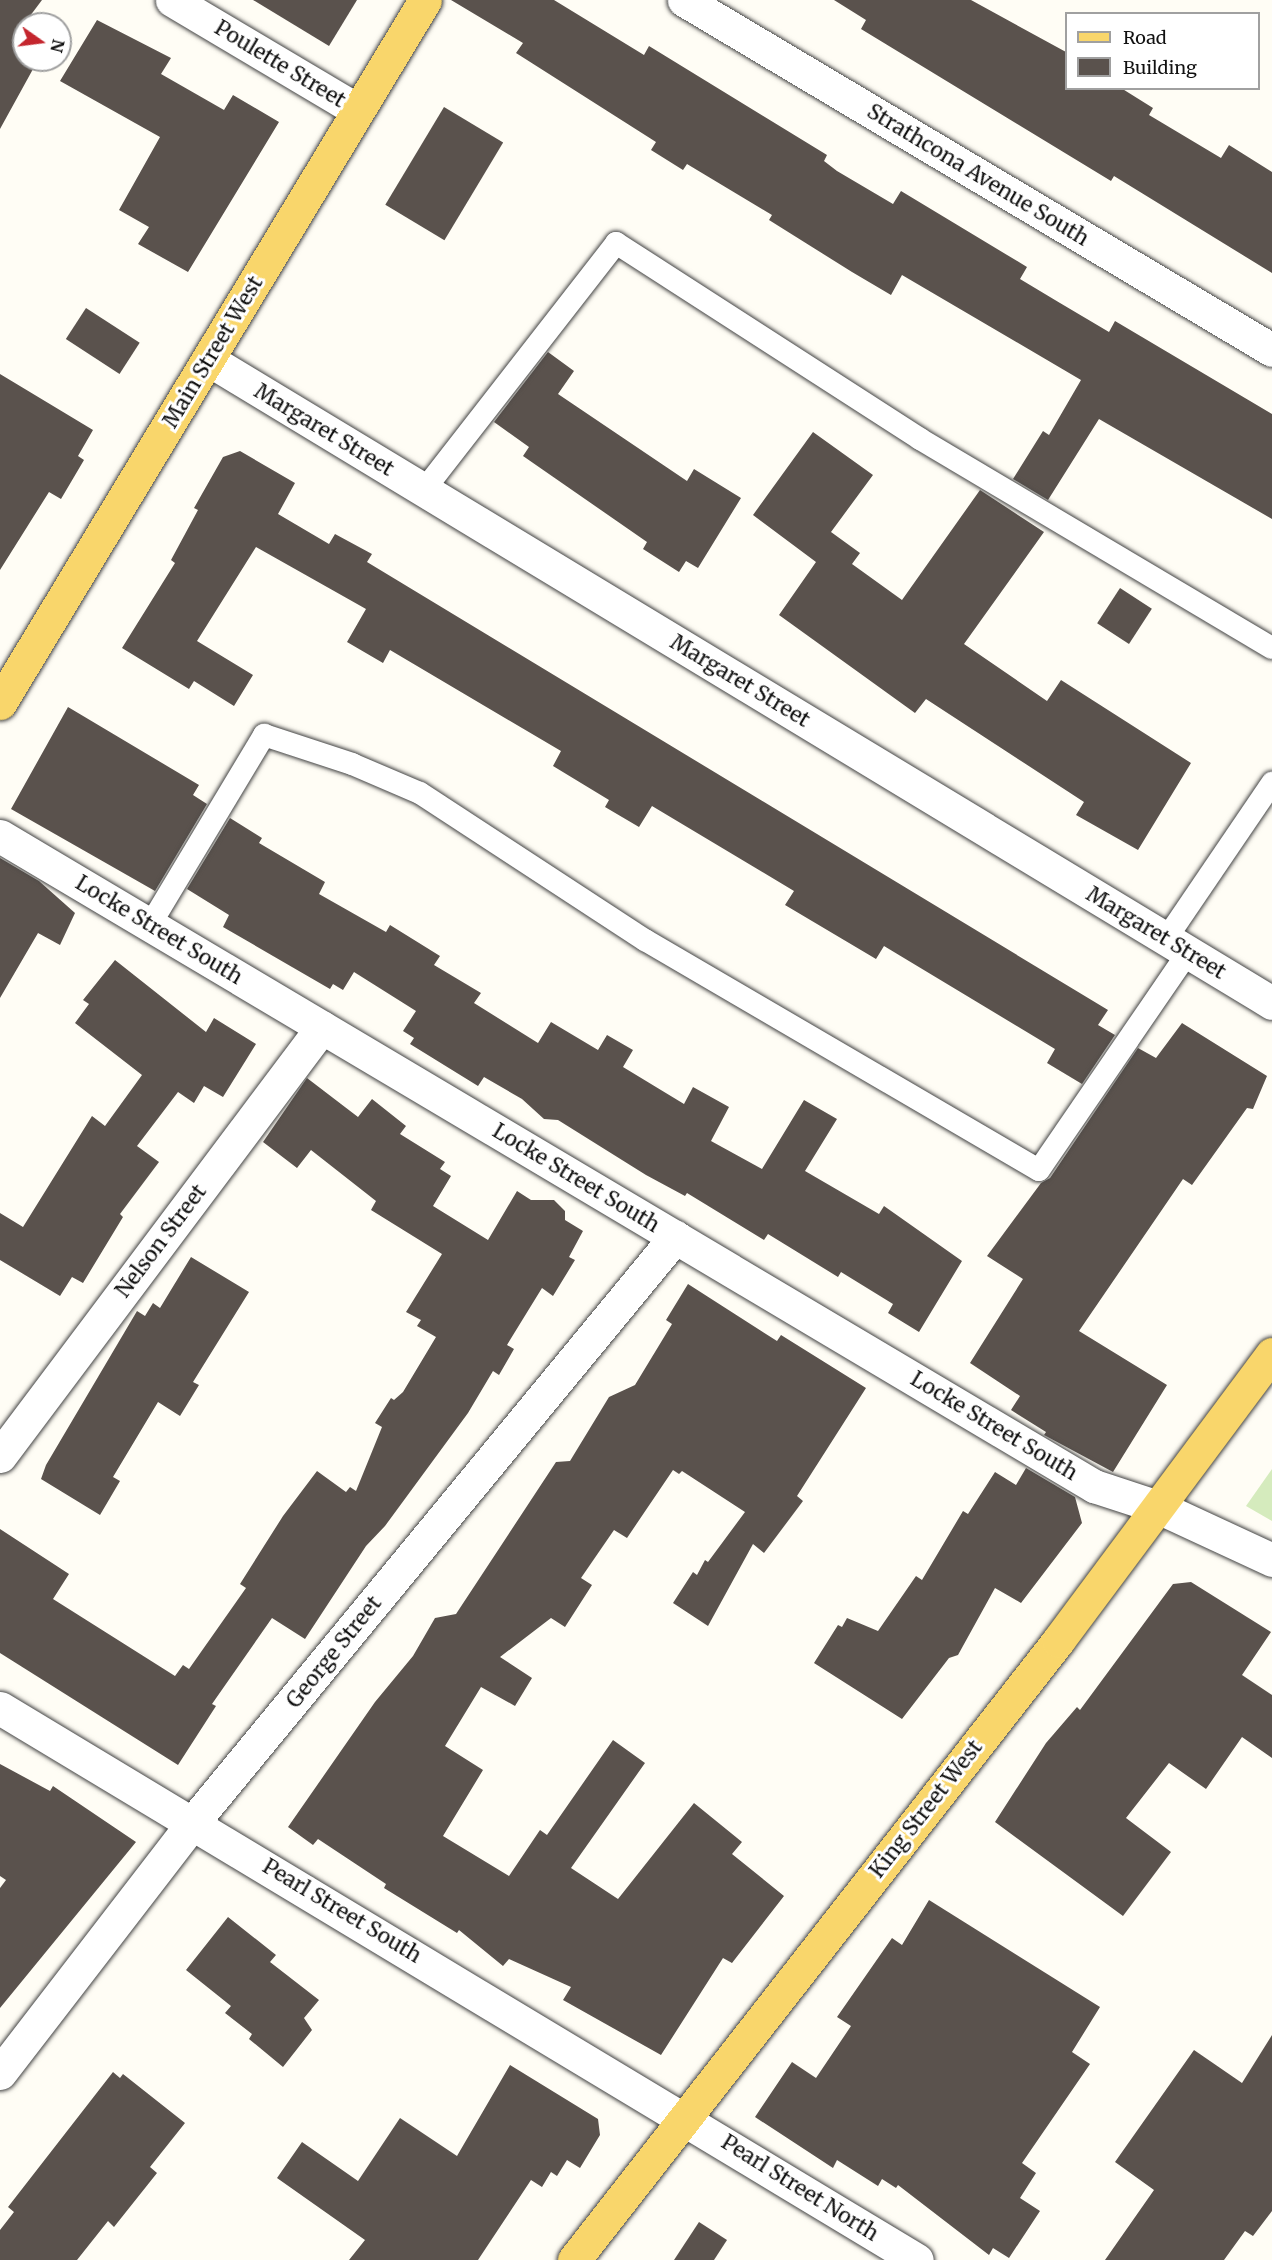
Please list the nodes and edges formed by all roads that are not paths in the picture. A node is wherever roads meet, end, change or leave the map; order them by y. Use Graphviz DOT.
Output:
graph roads {
  1 [pos="172,0"];
  2 [pos="425,0"];
  3 [pos="684,0"];
  4 [pos="357,110"];
  5 [pos="1272,350"];
  6 [pos="208,360"];
  7 [pos="424,490"];
  8 [pos="1272,648"];
  9 [pos="0,703"];
  10 [pos="1272,783"];
  11 [pos="0,836"];
  12 [pos="150,925"];
  13 [pos="1177,945"];
  14 [pos="1272,1002"];
  15 [pos="322,1027"];
  16 [pos="675,1237"];
  17 [pos="1272,1354"];
  18 [pos="0,1456"];
  19 [pos="1158,1507"];
  20 [pos="1272,1560"];
  21 [pos="0,1708"];
  22 [pos="194,1821"];
  23 [pos="0,2073"];
  24 [pos="684,2116"];
  25 [pos="574,2260"];
  26 [pos="917,2260"];
  1 -- 4 [label="street, Poulette Street"];
  2 -- 4 [label="main road, Main Street West"];
  3 -- 5 [label="street, Strathcona Avenue South"];
  4 -- 6 [label="main road, Main Street West"];
  6 -- 7 [label="street, Margaret Street"];
  6 -- 9 [label="main road, Main Street West"];
  7 -- 8 [label="lane"];
  7 -- 13 [label="street, Margaret Street"];
  10 -- 13 [label="lane"];
  11 -- 12 [label="street, Locke Street South"];
  12 -- 13 [label="lane"];
  12 -- 15 [label="street, Locke Street South"];
  13 -- 14 [label="street, Margaret Street"];
  15 -- 16 [label="street, Locke Street South"];
  15 -- 18 [label="street, Nelson Street"];
  16 -- 19 [label="street, Locke Street South"];
  16 -- 22 [label="street, George Street"];
  17 -- 19 [label="main road, King Street West"];
  19 -- 20 [label="street, Locke Street South"];
  19 -- 24 [label="main road, King Street West"];
  21 -- 22 [label="street, Pearl Street South"];
  22 -- 23 [label="street, George Street"];
  22 -- 24 [label="street, Pearl Street South"];
  24 -- 25 [label="main road, King Street West"];
  24 -- 26 [label="street, Pearl Street North"];
}
